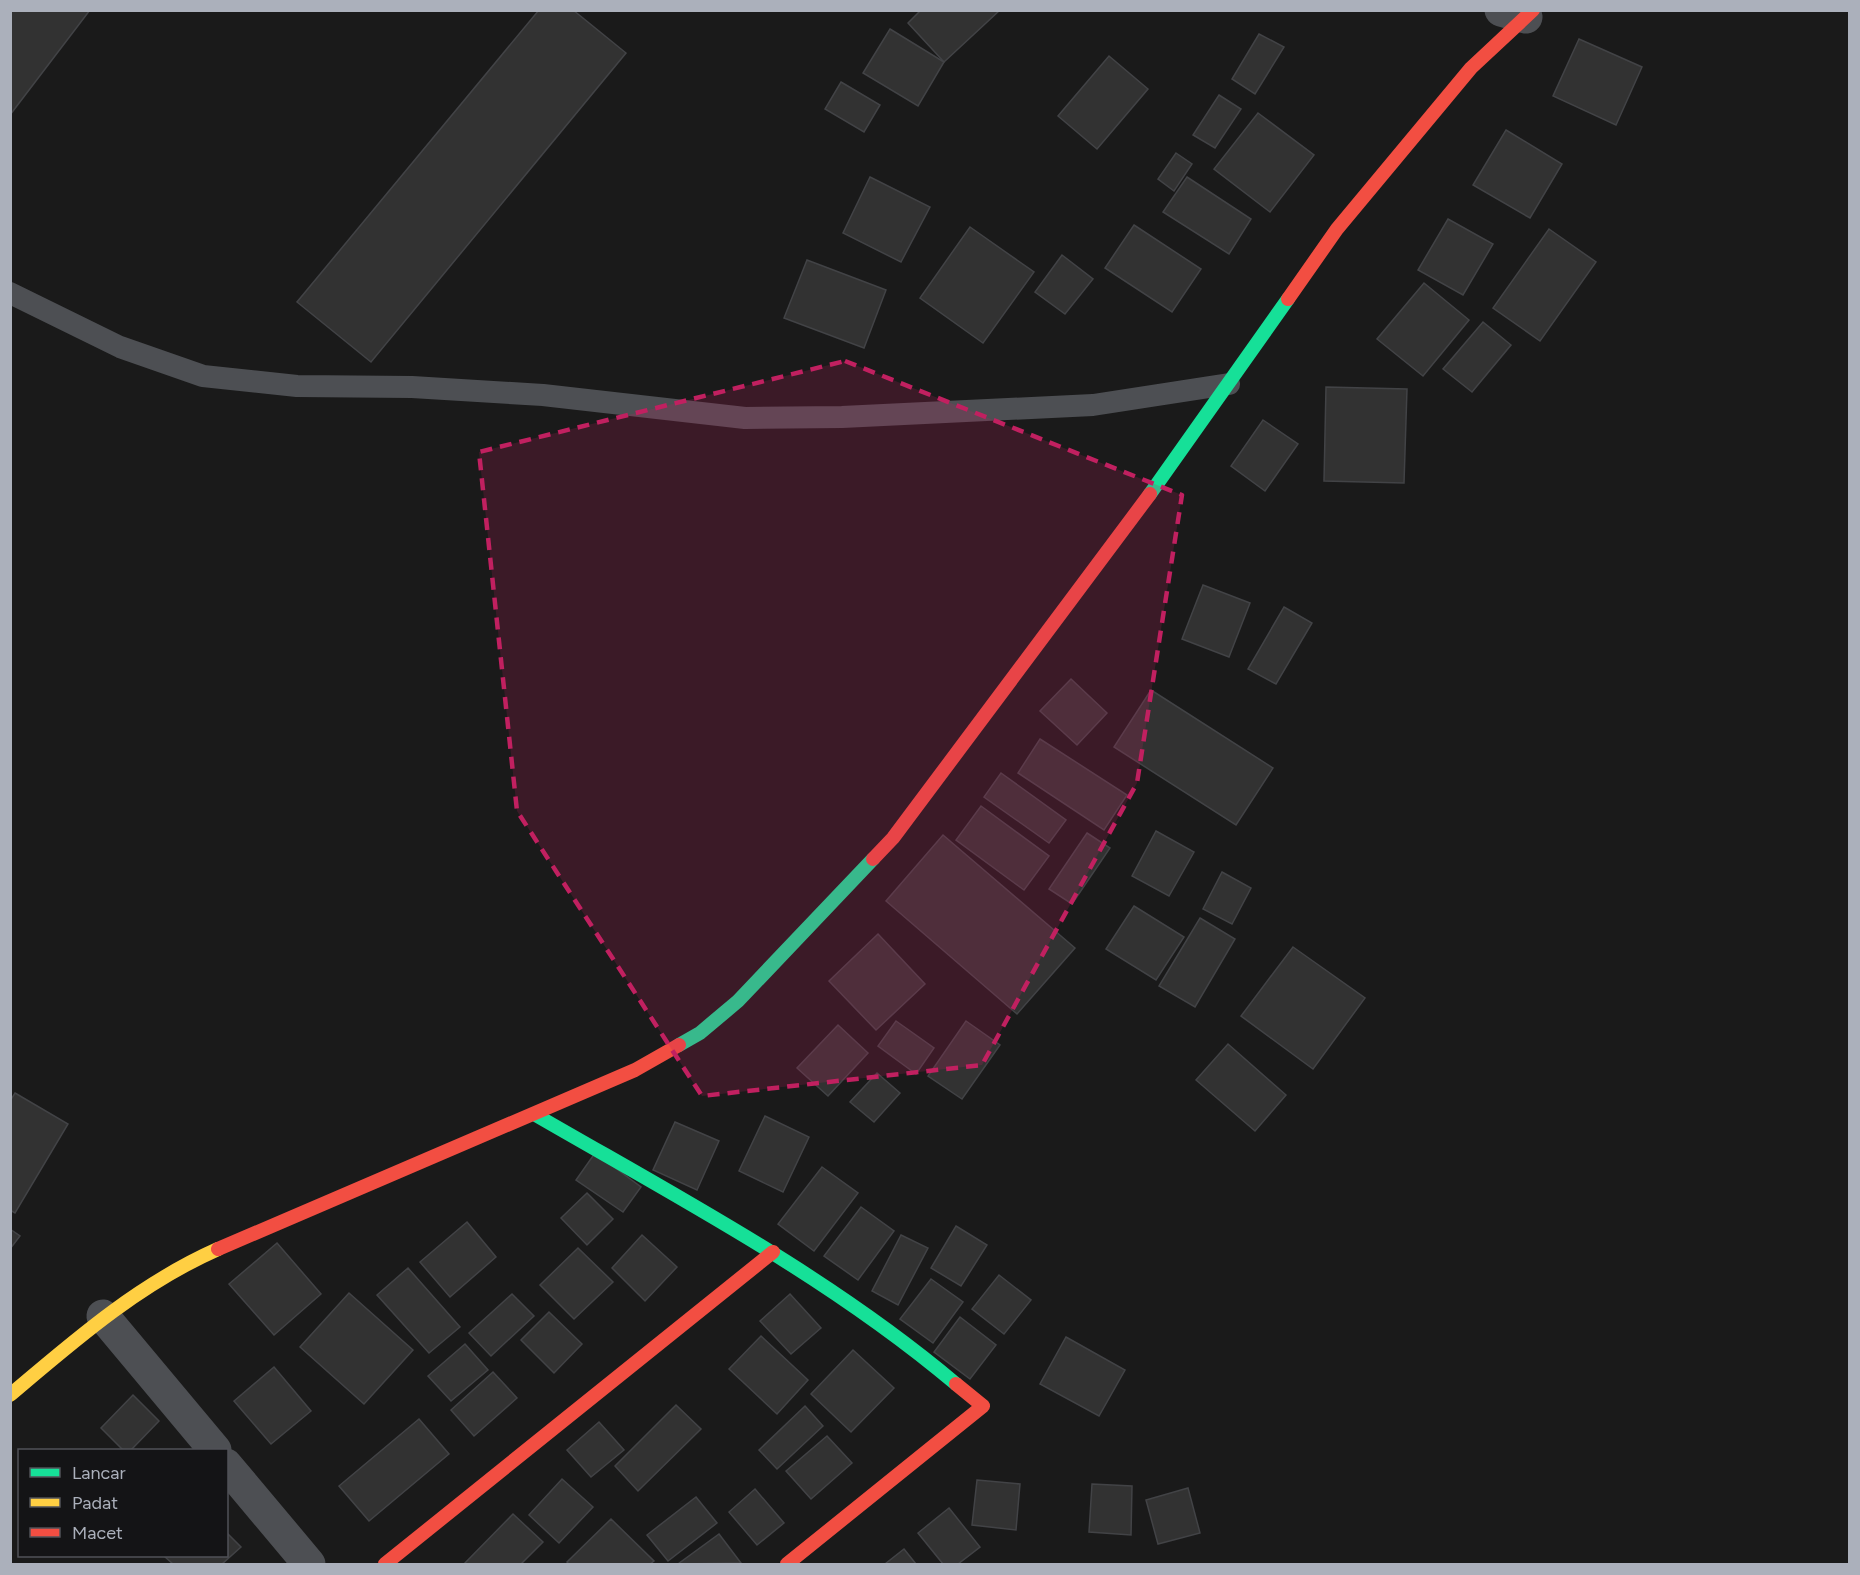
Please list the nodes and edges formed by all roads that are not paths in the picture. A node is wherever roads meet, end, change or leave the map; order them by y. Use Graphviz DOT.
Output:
graph roads {
  1 [pos="1520,13"];
  2 [pos="10,292"];
  3 [pos="1229,384"];
  4 [pos="534,1114"];
  5 [pos="773,1252"];
  6 [pos="103,1316"];
  7 [pos="10,1395"];
  8 [pos="214,1449"];
  9 [pos="228,1467"];
  10 [pos="309,1564"];
  11 [pos="384,1564"];
  12 [pos="787,1564"];
  1 -- 3 [label="street"];
  2 -- 3 [label="lane"];
  3 -- 4 [label="street"];
  4 -- 5 [label="street"];
  4 -- 6 [label="street"];
  5 -- 11 [label="street"];
  5 -- 12 [label="street"];
  6 -- 7 [label="street"];
  6 -- 8 [label="street"];
  9 -- 10 [label="street"];
}
